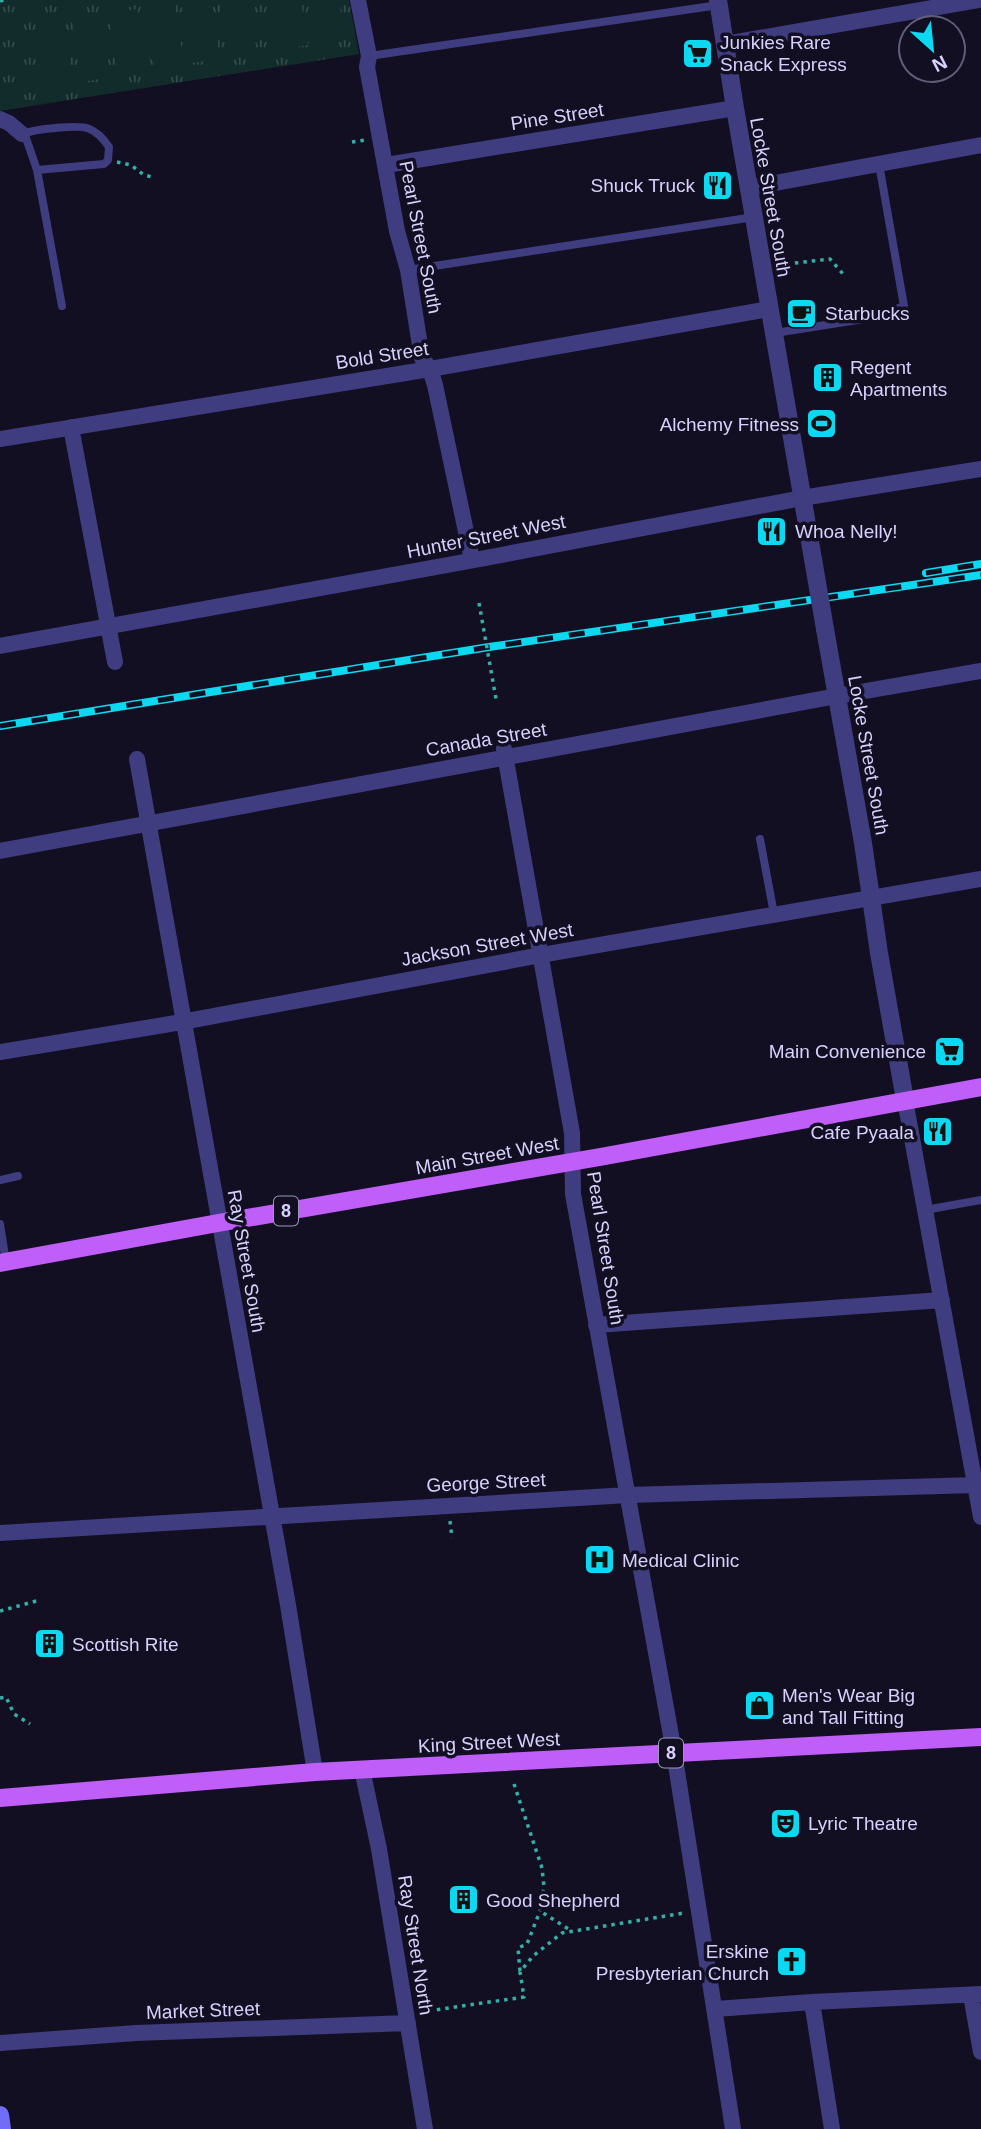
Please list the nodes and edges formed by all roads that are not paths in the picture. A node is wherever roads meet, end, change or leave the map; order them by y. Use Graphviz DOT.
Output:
graph roads {
  1 [pos="358,0"];
  2 [pos="978,0"];
  3 [pos="718,2"];
  4 [pos="921,4"];
  5 [pos="725,44"];
  6 [pos="369,56"];
  7 [pos="735,108"];
  8 [pos="0,119"];
  9 [pos="22,134"];
  10 [pos="981,145"];
  11 [pos="879,164"];
  12 [pos="386,165"];
  13 [pos="37,170"];
  14 [pos="748,188"];
  15 [pos="754,217"];
  16 [pos="408,270"];
  17 [pos="62,306"];
  18 [pos="769,309"];
  19 [pos="774,333"];
  20 [pos="430,369"];
  21 [pos="71,427"];
  22 [pos="0,439"];
  23 [pos="981,469"];
  24 [pos="802,498"];
  25 [pos="472,560"];
  26 [pos="108,626"];
  27 [pos="0,646"];
  28 [pos="115,662"];
  29 [pos="981,671"];
  30 [pos="837,695"];
  31 [pos="505,753"];
  32 [pos="137,759"];
  33 [pos="148,823"];
  34 [pos="760,839"];
  35 [pos="0,851"];
  36 [pos="981,879"];
  37 [pos="871,898"];
  38 [pos="774,915"];
  39 [pos="541,955"];
  40 [pos="182,1022"];
  41 [pos="0,1052"];
  42 [pos="981,1087"];
  43 [pos="905,1100"];
  44 [pos="572,1162"];
  45 [pos="18,1176"];
  46 [pos="0,1180"];
  47 [pos="981,1200"];
  48 [pos="925,1210"];
  49 [pos="218,1223"];
  50 [pos="0,1224"];
  51 [pos="3,1262"];
  52 [pos="942,1300"];
  53 [pos="596,1325"];
  54 [pos="975,1485"];
  55 [pos="628,1494"];
  56 [pos="271,1515"];
  57 [pos="981,1517"];
  58 [pos="0,1533"];
  59 [pos="981,1737"];
  60 [pos="674,1752"];
  61 [pos="362,1769"];
  62 [pos="315,1772"];
  63 [pos="0,1798"];
  64 [pos="976,1995"];
  65 [pos="812,2002"];
  66 [pos="715,2010"];
  67 [pos="408,2023"];
  68 [pos="0,2043"];
  69 [pos="981,2052"];
  70 [pos="0,2115"];
  71 [pos="2,2129"];
  72 [pos="425,2129"];
  73 [pos="733,2129"];
  74 [pos="832,2129"];
  1 -- 6 [label="street, Pearl Street South"];
  2 -- 4 [label="street"];
  3 -- 5 [label="street, Locke Street South"];
  3 -- 6 [label="lane"];
  4 -- 5 [label="street"];
  5 -- 7 [label="street, Locke Street South"];
  6 -- 12 [label="street, Pearl Street South"];
  7 -- 12 [label="street, Pine Street"];
  7 -- 14 [label="street, Locke Street South"];
  8 -- 9 [label="street"];
  9 -- 13 [label="lane"];
  9 -- 13 [label="lane"];
  10 -- 11 [label="street"];
  11 -- 14 [label="street"];
  11 -- 19 [label="lane"];
  12 -- 16 [label="street, Pearl Street South"];
  13 -- 17 [label="lane"];
  14 -- 15 [label="street, Locke Street South"];
  15 -- 16 [label="lane"];
  15 -- 18 [label="street, Locke Street South"];
  16 -- 20 [label="street, Pearl Street South"];
  18 -- 19 [label="street, Locke Street South"];
  18 -- 20 [label="street, Bold Street"];
  19 -- 24 [label="street, Locke Street South"];
  20 -- 21 [label="street, Bold Street"];
  20 -- 25 [label="street, Pearl Street South"];
  21 -- 22 [label="street, Bold Street"];
  21 -- 26 [label="street"];
  23 -- 24 [label="street, Hunter Street West"];
  24 -- 25 [label="street, Hunter Street West"];
  24 -- 30 [label="street, Locke Street South, bridge"];
  25 -- 26 [label="street, Hunter Street West"];
  26 -- 27 [label="street, Hunter Street West"];
  26 -- 28 [label="street"];
  29 -- 30 [label="street, Canada Street"];
  30 -- 31 [label="street, Canada Street"];
  30 -- 37 [label="street, Locke Street South"];
  31 -- 33 [label="street, Canada Street"];
  31 -- 39 [label="street, Pearl Street South"];
  32 -- 33 [label="street, Ray Street South"];
  33 -- 35 [label="street, Canada Street"];
  33 -- 40 [label="street, Ray Street South"];
  34 -- 38 [label="lane"];
  36 -- 37 [label="street, Jackson Street West"];
  37 -- 38 [label="street, Jackson Street West"];
  37 -- 43 [label="street, Locke Street South"];
  38 -- 39 [label="street, Jackson Street West"];
  39 -- 40 [label="street, Jackson Street West"];
  39 -- 44 [label="street, Pearl Street South"];
  40 -- 41 [label="street, Jackson Street West"];
  40 -- 49 [label="street, Ray Street South"];
  42 -- 43 [label="main road, Main Street West / 8"];
  43 -- 44 [label="main road, Main Street West / 8"];
  43 -- 48 [label="street, Locke Street South"];
  44 -- 49 [label="main road, Main Street West / 8"];
  44 -- 53 [label="street, Pearl Street South"];
  45 -- 46 [label="lane"];
  47 -- 48 [label="lane"];
  48 -- 52 [label="street, Locke Street South"];
  49 -- 51 [label="main road, Main Street West / 8"];
  49 -- 56 [label="street, Ray Street South"];
  50 -- 51 [label="lane"];
  52 -- 53 [label="street"];
  52 -- 54 [label="street, Locke Street South"];
  53 -- 55 [label="street, Pearl Street South"];
  54 -- 55 [label="street, George Street"];
  54 -- 57 [label="street, Locke Street South"];
  55 -- 56 [label="street, George Street"];
  55 -- 60 [label="street, Pearl Street South"];
  56 -- 58 [label="street, George Street"];
  56 -- 62 [label="street, Ray Street South"];
  59 -- 60 [label="main road, King Street West / 8"];
  60 -- 61 [label="main road, King Street West / 8"];
  60 -- 66 [label="street, Pearl Street South"];
  61 -- 62 [label="main road, King Street West / 8"];
  61 -- 67 [label="street, Ray Street North"];
  62 -- 63 [label="main road, King Street West / 8"];
  64 -- 65 [label="street"];
  64 -- 69 [label="street"];
  65 -- 66 [label="street"];
  65 -- 74 [label="street"];
  66 -- 73 [label="street, Pearl Street South"];
  67 -- 68 [label="street, Market Street"];
  67 -- 72 [label="street, Ray Street North"];
  70 -- 71 [label="main road"];
}
